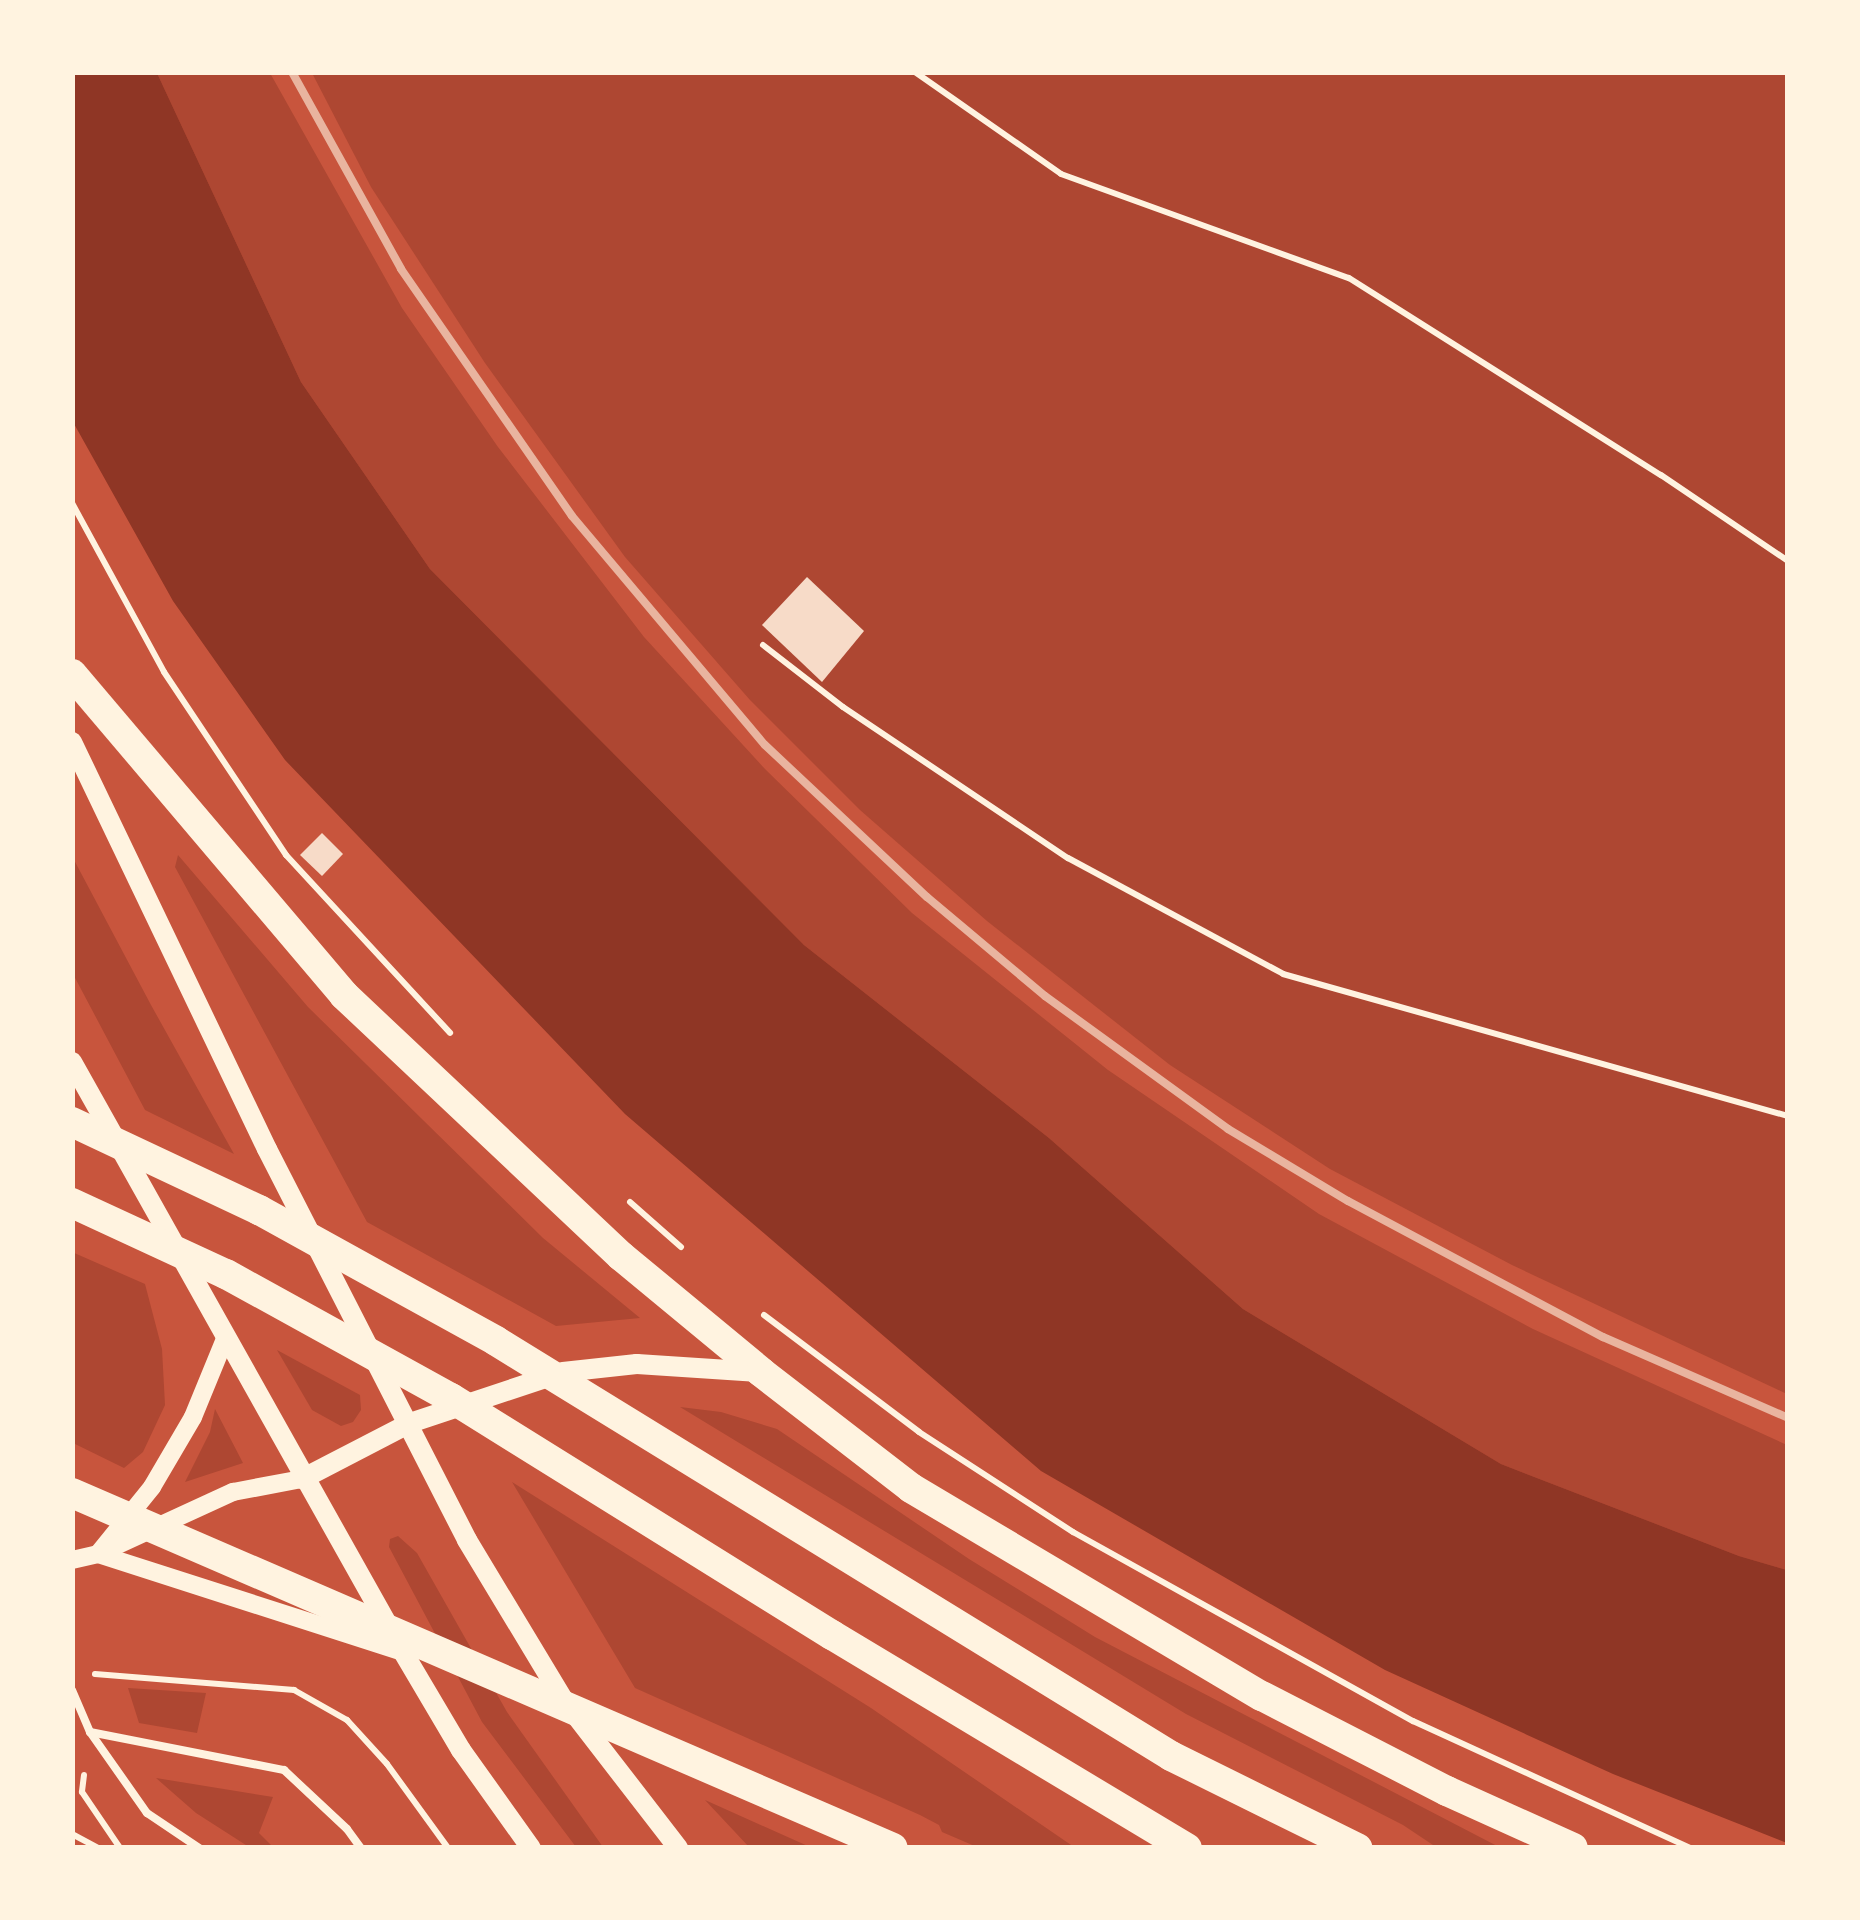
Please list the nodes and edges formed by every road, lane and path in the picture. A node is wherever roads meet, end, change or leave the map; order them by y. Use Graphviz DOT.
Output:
graph roads {
  1 [pos="915,72"];
  2 [pos="72,504"];
  3 [pos="1788,561"];
  4 [pos="763,645"];
  5 [pos="72,674"];
  6 [pos="72,742"];
  7 [pos="453,1036"];
  8 [pos="72,1062"];
  9 [pos="1788,1116"];
  10 [pos="72,1122"];
  11 [pos="619,1192"];
  12 [pos="72,1203"];
  13 [pos="690,1255"];
  14 [pos="748,1304"];
  15 [pos="225,1339"];
  16 [pos="761,1372"];
  17 [pos="410,1423"];
  18 [pos="302,1479"];
  19 [pos="72,1493"];
  20 [pos="98,1554"];
  21 [pos="72,1560"];
  22 [pos="402,1652"];
  23 [pos="92,1674"];
  24 [pos="72,1690"];
  25 [pos="90,1732"];
  26 [pos="82,1792"];
  27 [pos="72,1834"];
  28 [pos="98,1848"];
  29 [pos="120,1848"];
  30 [pos="199,1848"];
  31 [pos="361,1848"];
  32 [pos="448,1848"];
  33 [pos="531,1848"];
  34 [pos="678,1848"];
  35 [pos="893,1848"];
  36 [pos="1187,1848"];
  37 [pos="1357,1848"];
  38 [pos="1573,1848"];
  39 [pos="1691,1848"];
  1 -- 3 [label="path"];
  2 -- 7 [label="path"];
  4 -- 9 [label="path"];
  5 -- 16 [label="highway"];
  6 -- 17 [label="main road"];
  8 -- 15 [label="main road"];
  10 -- 37 [label="highway"];
  11 -- 13 [label="path"];
  12 -- 36 [label="highway"];
  14 -- 39 [label="path"];
  15 -- 18 [label="main road"];
  15 -- 20 [label="street"];
  16 -- 17 [label="main road"];
  16 -- 38 [label="highway"];
  17 -- 18 [label="main road"];
  17 -- 34 [label="main road"];
  18 -- 20 [label="street"];
  18 -- 22 [label="main road"];
  19 -- 35 [label="highway"];
  20 -- 21 [label="street"];
  20 -- 22 [label="street"];
  22 -- 33 [label="main road"];
  23 -- 32 [label="path"];
  24 -- 25 [label="lane"];
  25 -- 30 [label="lane"];
  25 -- 31 [label="lane"];
  26 -- 29 [label="path"];
  27 -- 28 [label="path"];
}
